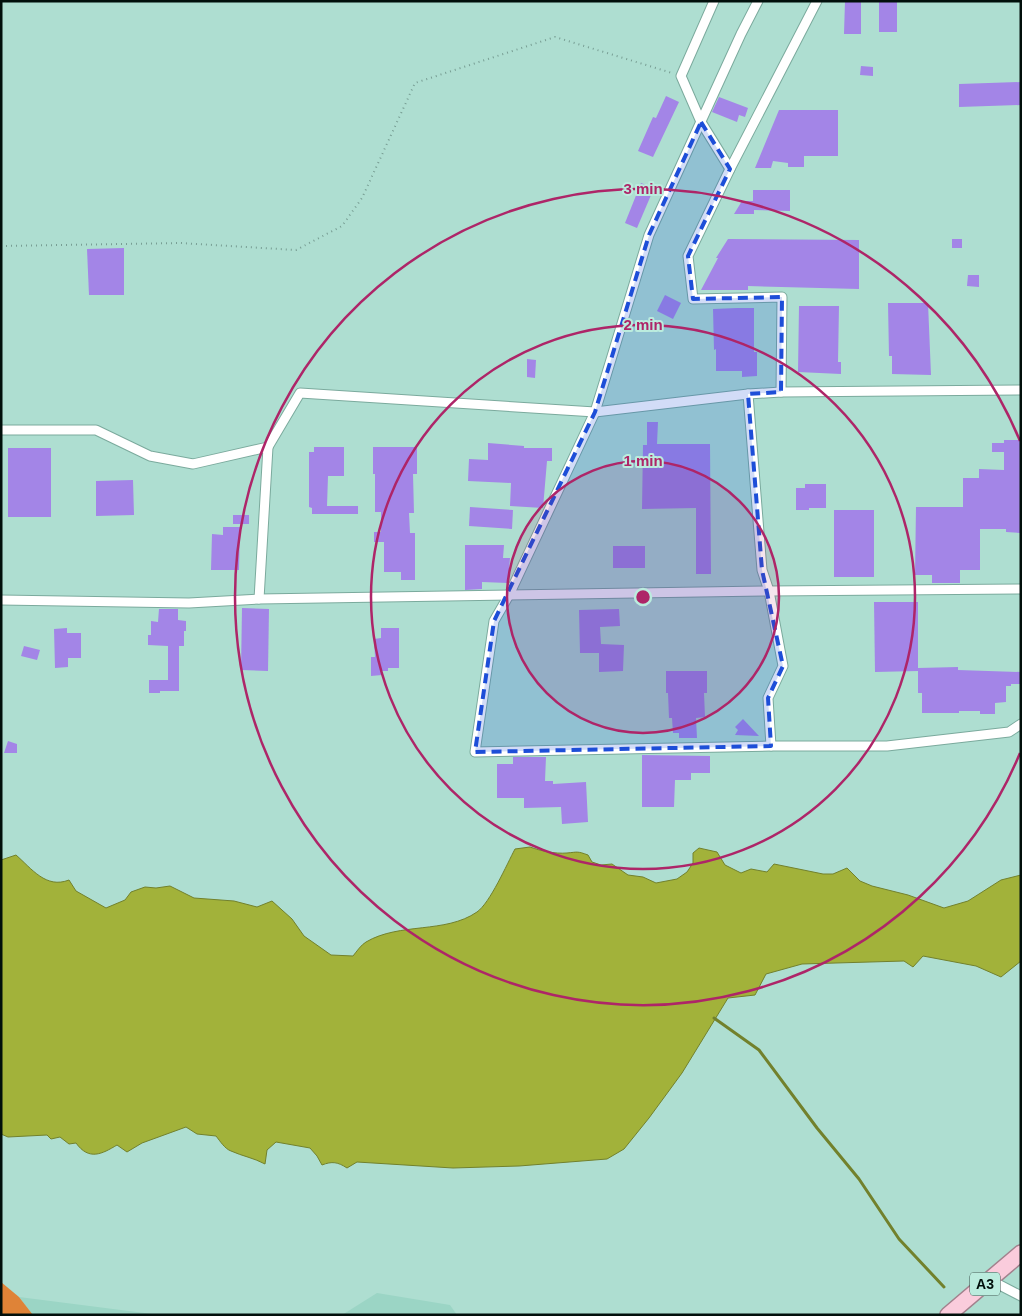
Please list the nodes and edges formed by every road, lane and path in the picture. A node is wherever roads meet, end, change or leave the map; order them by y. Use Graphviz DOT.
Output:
graph roads {
  1 [pos="714,1"];
  2 [pos="758,1"];
  3 [pos="817,1"];
  4 [pos="681,76"];
  5 [pos="701,122"];
  6 [pos="730,170"];
  7 [pos="1,246"];
  8 [pos="1021,390"];
  9 [pos="781,392"];
  10 [pos="748,394"];
  11 [pos="595,412"];
  12 [pos="1,430"];
  13 [pos="268,447"];
  14 [pos="1021,589"];
  15 [pos="769,591"];
  16 [pos="509,595"];
  17 [pos="1,600"];
  18 [pos="259,600"];
  19 [pos="1021,724"];
  20 [pos="771,746"];
  21 [pos="1021,1253"];
  22 [pos="990,1280"];
  23 [pos="1021,1296"];
  24 [pos="948,1315"];
  1 -- 4 [label="street"];
  2 -- 5 [label="street"];
  3 -- 6 [label="street"];
  4 -- 5 [label="street"];
  4 -- 7 [label="path"];
  5 -- 6 [label="street"];
  5 -- 11 [label="street"];
  6 -- 9 [label="street"];
  8 -- 9 [label="street"];
  9 -- 10 [label="street"];
  10 -- 11 [label="street"];
  10 -- 15 [label="street"];
  11 -- 13 [label="street"];
  11 -- 16 [label="street"];
  12 -- 13 [label="street"];
  13 -- 18 [label="street"];
  14 -- 15 [label="street"];
  15 -- 16 [label="street"];
  15 -- 20 [label="street"];
  16 -- 18 [label="street"];
  16 -- 20 [label="street"];
  17 -- 18 [label="street"];
  19 -- 20 [label="street"];
  21 -- 22 [label="highway, A3"];
  22 -- 23 [label="street"];
  22 -- 24 [label="highway, A3"];
}
